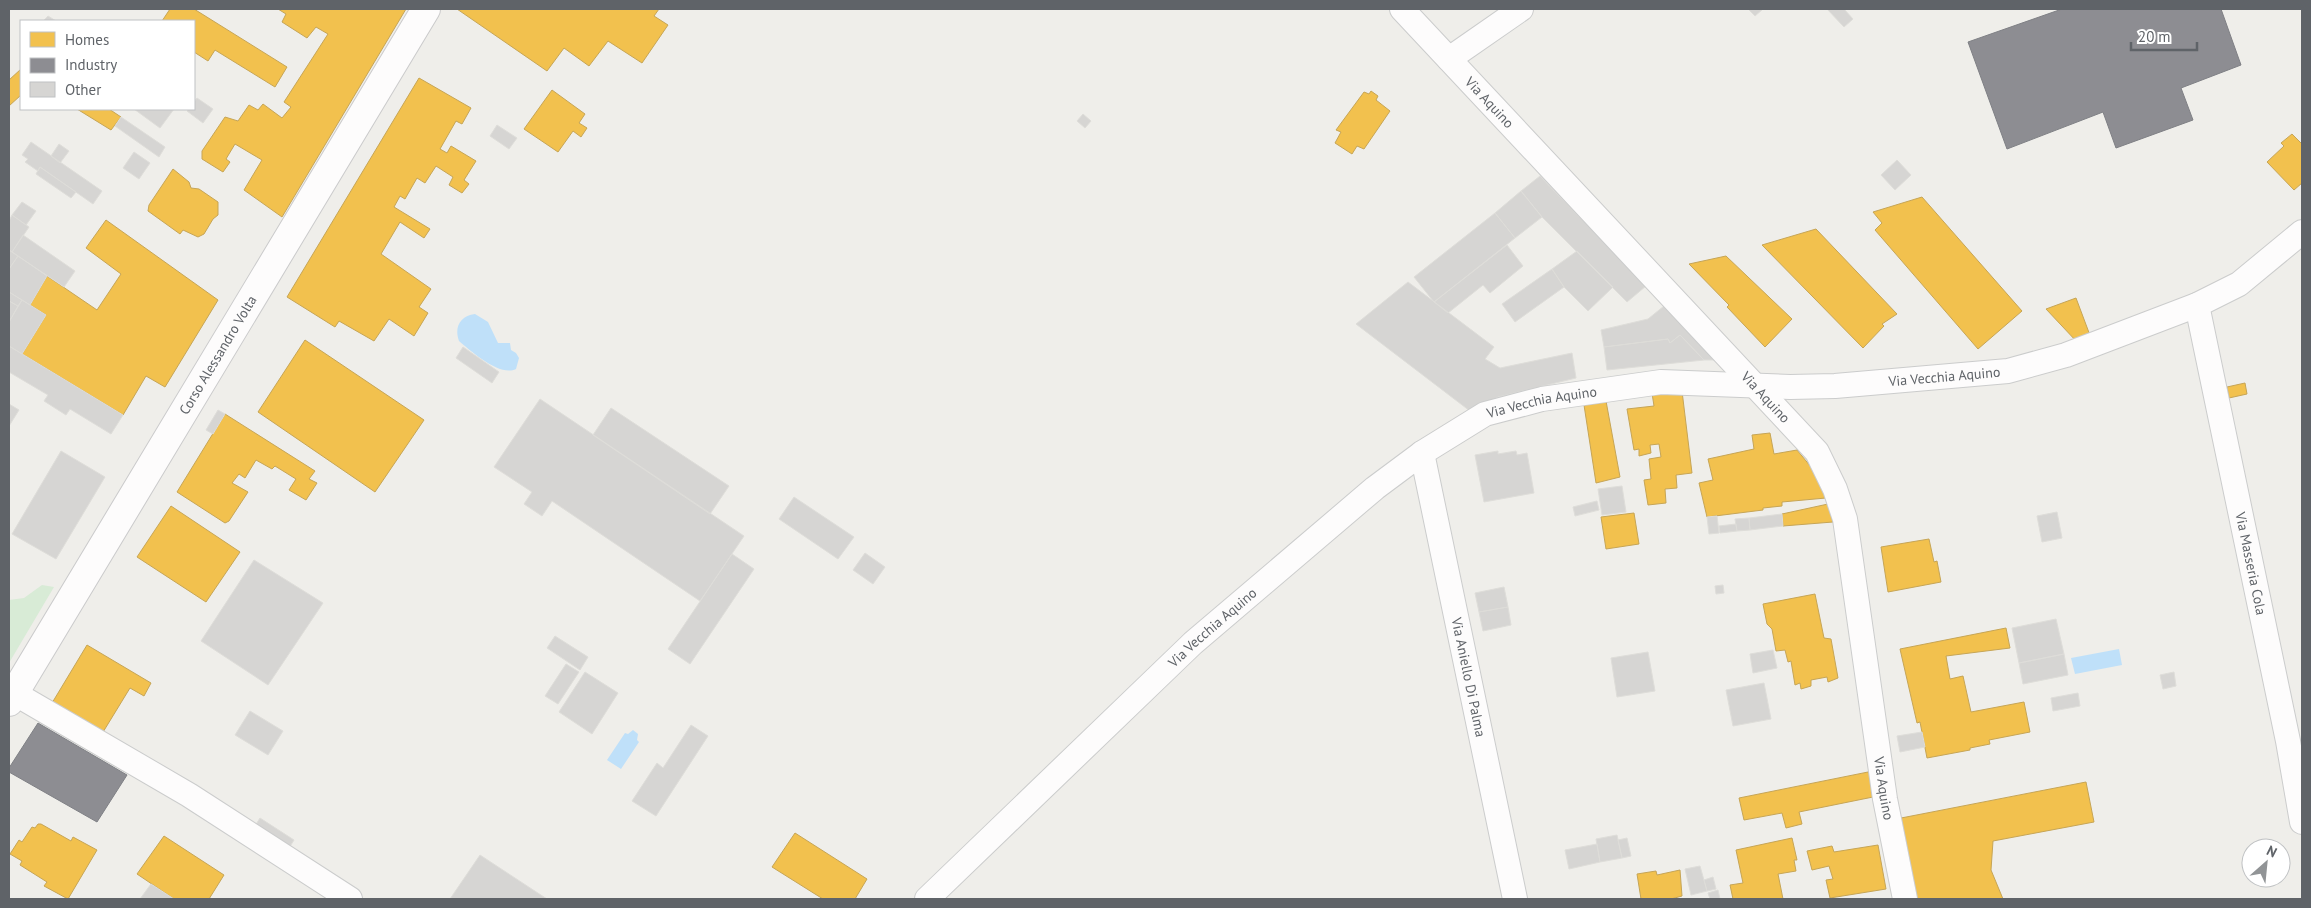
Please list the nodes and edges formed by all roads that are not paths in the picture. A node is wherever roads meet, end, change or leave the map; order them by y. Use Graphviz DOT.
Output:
graph roads {
  1 [pos="426,9"];
  2 [pos="1402,9"];
  3 [pos="1522,9"];
  4 [pos="1449,59"];
  5 [pos="2302,232"];
  6 [pos="2197,305"];
  7 [pos="1756,386"];
  8 [pos="1422,454"];
  9 [pos="11,698"];
  10 [pos="2302,822"];
  11 [pos="350,899"];
  12 [pos="927,899"];
  13 [pos="1515,899"];
  14 [pos="1905,899"];
  1 -- 9 [label="main road, Corso Alessandro Volta"];
  2 -- 4 [label="street, Via Aquino"];
  3 -- 4 [label="street"];
  4 -- 7 [label="street, Via Aquino"];
  5 -- 6 [label="street, Via Vecchia Aquino"];
  6 -- 7 [label="street, Via Vecchia Aquino"];
  6 -- 10 [label="street, Via Masseria Cola"];
  7 -- 8 [label="street, Via Vecchia Aquino"];
  7 -- 14 [label="street, Via Aquino"];
  8 -- 12 [label="street, Via Vecchia Aquino"];
  8 -- 13 [label="street, Via Aniello Di Palma"];
  9 -- 11 [label="street"];
}
